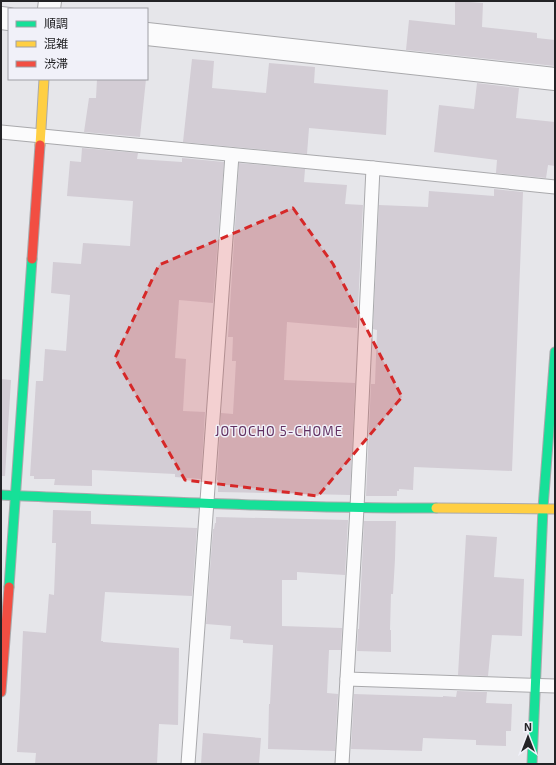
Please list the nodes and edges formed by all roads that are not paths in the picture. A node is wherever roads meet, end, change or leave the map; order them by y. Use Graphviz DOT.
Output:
graph roads {
  1 [pos="148,34"];
  2 [pos="555,79"];
  3 [pos="44,80"];
  4 [pos="1,132"];
  5 [pos="40,136"];
  6 [pos="232,155"];
  7 [pos="373,168"];
  8 [pos="555,187"];
  9 [pos="555,352"];
  10 [pos="1,495"];
  11 [pos="16,496"];
  12 [pos="208,504"];
  13 [pos="357,508"];
  14 [pos="543,508"];
  15 [pos="555,509"];
  16 [pos="347,679"];
  17 [pos="535,685"];
  18 [pos="555,686"];
  19 [pos="1,692"];
  20 [pos="188,764"];
  21 [pos="342,764"];
  22 [pos="532,764"];
  1 -- 2 [label="street"];
  3 -- 5 [label="street"];
  4 -- 5 [label="lane"];
  5 -- 6 [label="lane"];
  5 -- 11 [label="street"];
  6 -- 7 [label="lane"];
  6 -- 12 [label="lane"];
  7 -- 8 [label="lane"];
  7 -- 13 [label="lane"];
  9 -- 14 [label="street"];
  10 -- 11 [label="street"];
  11 -- 12 [label="street"];
  11 -- 19 [label="street"];
  12 -- 13 [label="street"];
  12 -- 20 [label="lane"];
  13 -- 14 [label="street"];
  13 -- 16 [label="lane"];
  14 -- 15 [label="street"];
  14 -- 17 [label="street"];
  16 -- 17 [label="lane"];
  16 -- 21 [label="lane"];
  17 -- 18 [label="lane"];
  17 -- 22 [label="street"];
}
